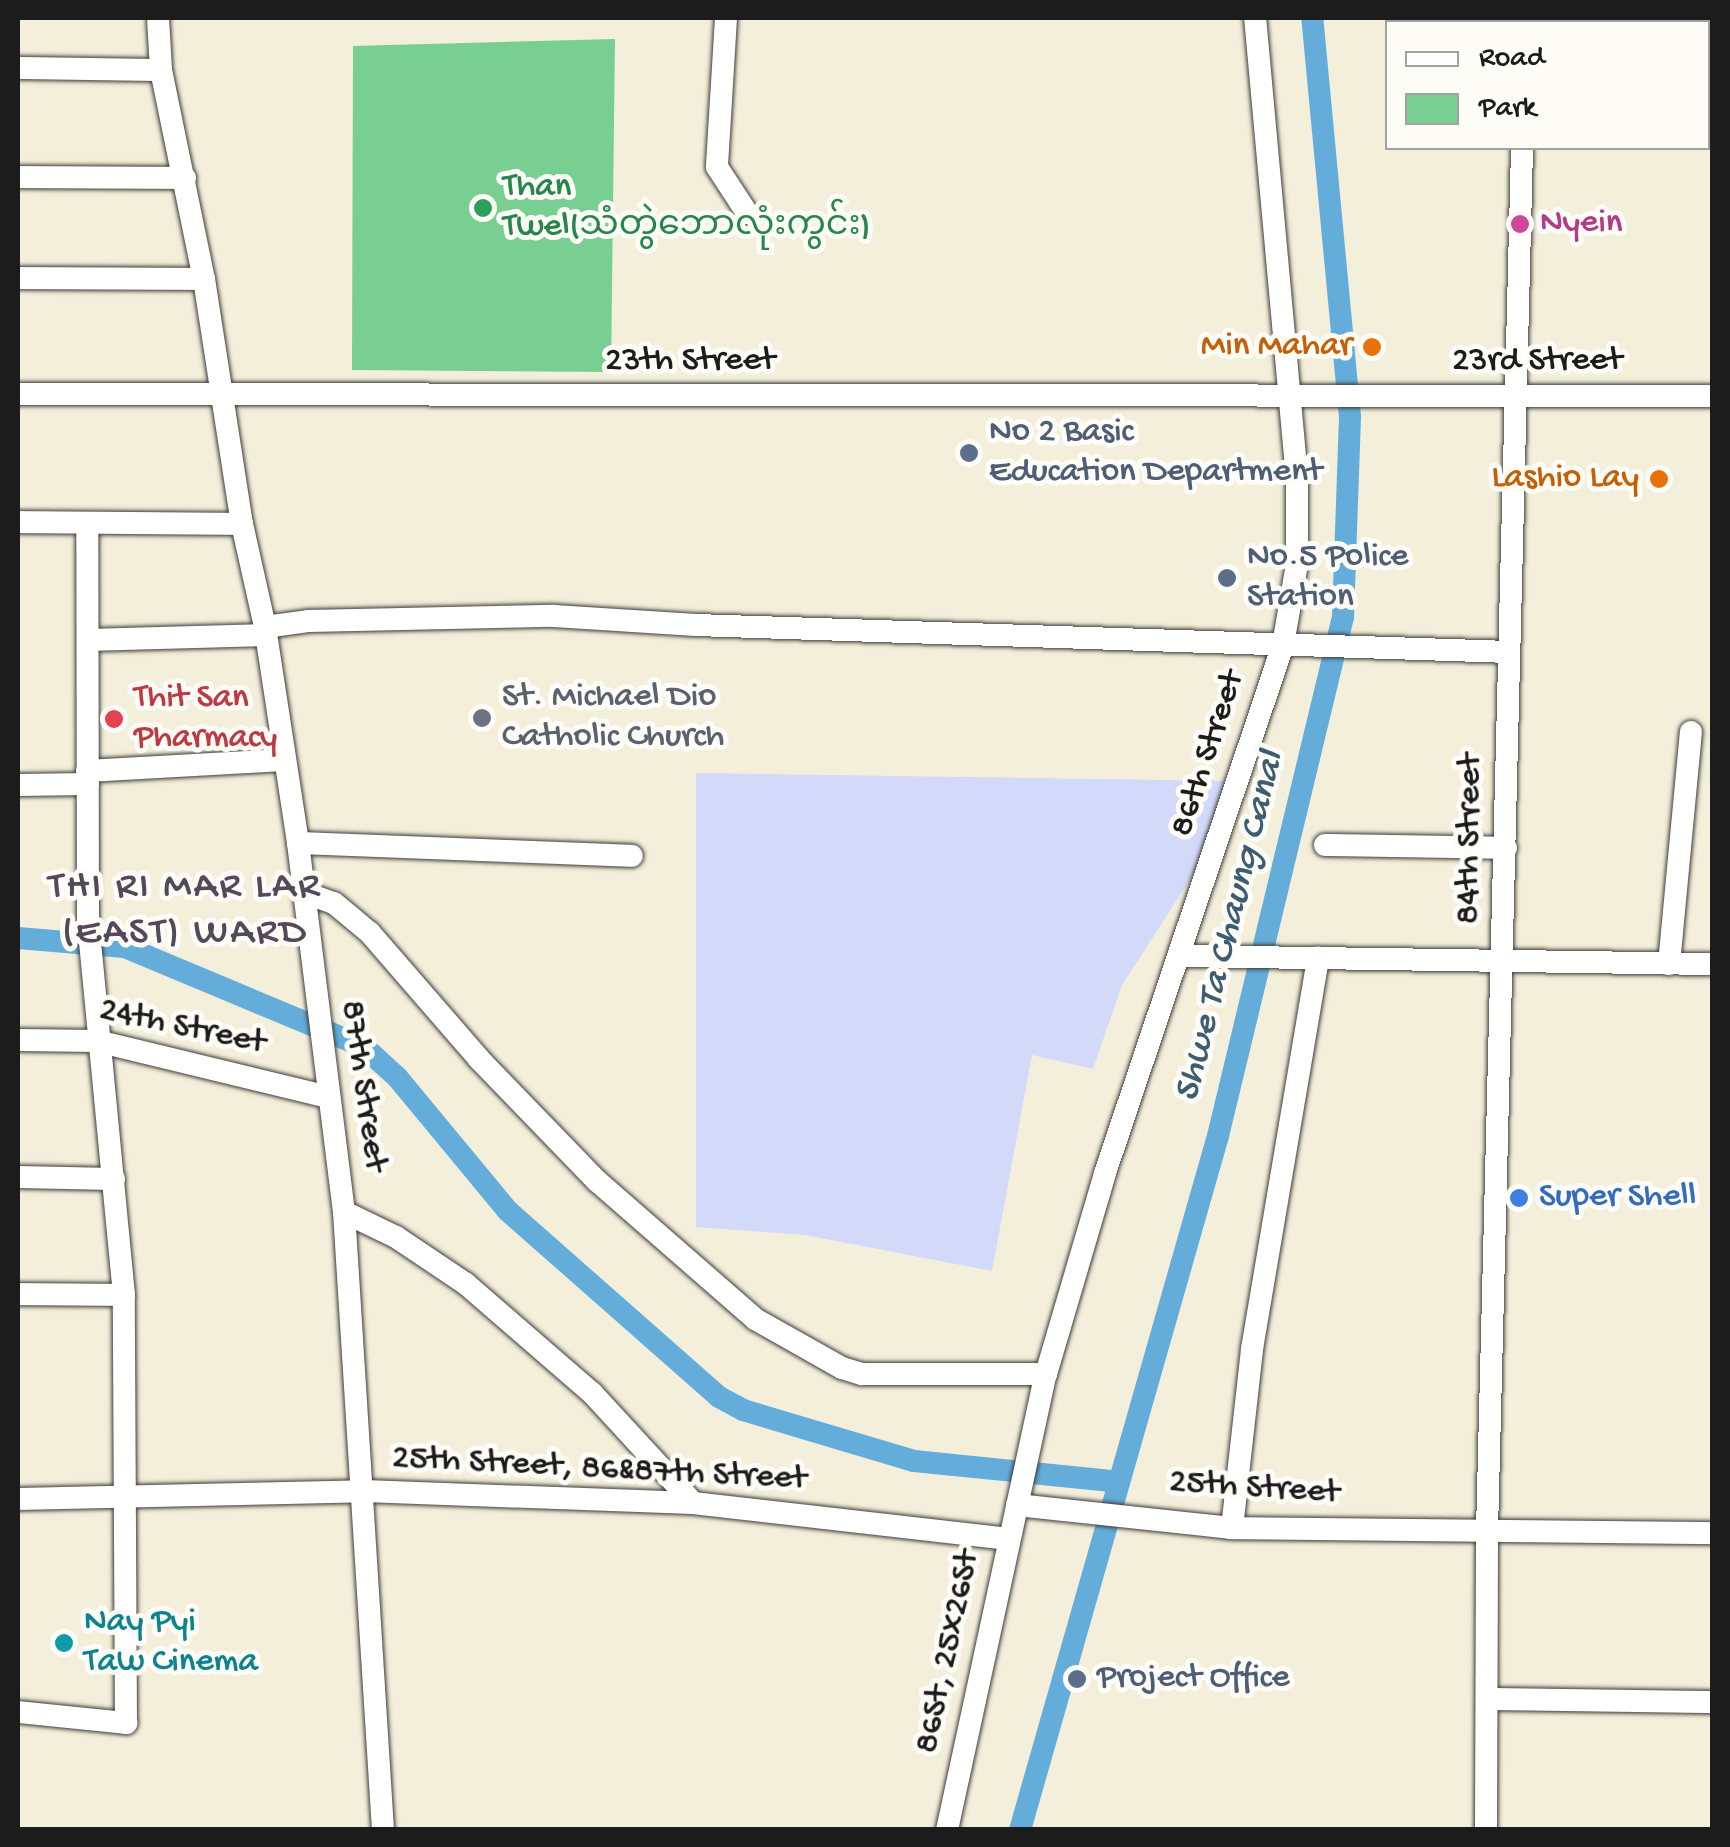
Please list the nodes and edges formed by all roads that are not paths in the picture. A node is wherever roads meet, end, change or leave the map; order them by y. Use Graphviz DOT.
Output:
graph roads {
  1 [pos="158,18"];
  2 [pos="726,18"];
  3 [pos="1254,18"];
  4 [pos="18,68"];
  5 [pos="161,70"];
  6 [pos="1522,150"];
  7 [pos="18,176"];
  8 [pos="185,178"];
  9 [pos="747,213"];
  10 [pos="18,278"];
  11 [pos="204,279"];
  12 [pos="18,394"];
  13 [pos="1362,395"];
  14 [pos="224,396"];
  15 [pos="1712,396"];
  16 [pos="1289,398"];
  17 [pos="1516,398"];
  18 [pos="18,522"];
  19 [pos="86,523"];
  20 [pos="242,524"];
  21 [pos="265,631"];
  22 [pos="89,640"];
  23 [pos="1282,646"];
  24 [pos="1508,652"];
  25 [pos="1691,732"];
  26 [pos="284,760"];
  27 [pos="87,777"];
  28 [pos="18,785"];
  29 [pos="298,843"];
  30 [pos="1325,846"];
  31 [pos="1506,848"];
  32 [pos="632,856"];
  33 [pos="303,892"];
  34 [pos="1178,956"];
  35 [pos="1318,958"];
  36 [pos="1504,960"];
  37 [pos="1669,964"];
  38 [pos="1712,964"];
  39 [pos="18,1040"];
  40 [pos="97,1041"];
  41 [pos="330,1097"];
  42 [pos="18,1177"];
  43 [pos="114,1179"];
  44 [pos="344,1212"];
  45 [pos="18,1294"];
  46 [pos="124,1295"];
  47 [pos="1046,1374"];
  48 [pos="364,1492"];
  49 [pos="125,1495"];
  50 [pos="1018,1498"];
  51 [pos="18,1499"];
  52 [pos="693,1504"];
  53 [pos="1232,1528"];
  54 [pos="1486,1532"];
  55 [pos="1712,1533"];
  56 [pos="1008,1539"];
  57 [pos="1488,1699"];
  58 [pos="1712,1702"];
  59 [pos="18,1712"];
  60 [pos="383,1830"];
  61 [pos="947,1830"];
  62 [pos="1486,1830"];
  1 -- 5 [label="street, 87th Street"];
  2 -- 9 [label="street"];
  3 -- 16 [label="street, 86th Street"];
  4 -- 5 [label="street"];
  5 -- 8 [label="street, 87th Street"];
  6 -- 17 [label="street, 84th Street"];
  7 -- 8 [label="street"];
  8 -- 11 [label="street, 87th Street"];
  10 -- 11 [label="street"];
  11 -- 14 [label="street, 87th Street"];
  12 -- 14 [label="street, 23th Street"];
  13 -- 16 [label="street, 23th Street"];
  13 -- 17 [label="street, 23rd Street"];
  14 -- 16 [label="street, 23th Street"];
  14 -- 20 [label="street, 87th Street"];
  15 -- 17 [label="street, 23rd Street"];
  16 -- 23 [label="street, 86th Street"];
  17 -- 24 [label="street, 84th Street"];
  18 -- 19 [label="street"];
  19 -- 20 [label="street"];
  19 -- 22 [label="street"];
  20 -- 21 [label="street, 87th Street"];
  21 -- 22 [label="street"];
  21 -- 23 [label="street"];
  21 -- 26 [label="street, 87th Street"];
  22 -- 27 [label="street"];
  23 -- 24 [label="street"];
  23 -- 34 [label="street, 86th Street"];
  24 -- 31 [label="street, 84th Street"];
  25 -- 37 [label="street"];
  26 -- 27 [label="street"];
  26 -- 29 [label="street, 87th Street"];
  27 -- 28 [label="street"];
  27 -- 40 [label="street"];
  29 -- 32 [label="street"];
  29 -- 33 [label="street, 87th Street"];
  30 -- 31 [label="street"];
  31 -- 36 [label="street, 84th Street"];
  33 -- 41 [label="street, 87th Street"];
  33 -- 47 [label="street"];
  34 -- 35 [label="street"];
  34 -- 47 [label="street, 86th Street"];
  35 -- 36 [label="street"];
  35 -- 53 [label="street"];
  36 -- 37 [label="street"];
  36 -- 54 [label="street, 84th Street"];
  37 -- 38 [label="street"];
  39 -- 40 [label="street, 24th Street"];
  40 -- 41 [label="street, 24th Street"];
  40 -- 43 [label="street"];
  41 -- 44 [label="street, 87th Street"];
  42 -- 43 [label="street"];
  43 -- 46 [label="street"];
  44 -- 48 [label="street, 87th Street"];
  44 -- 52 [label="street"];
  45 -- 46 [label="street"];
  46 -- 49 [label="street"];
  47 -- 50 [label="street, 86th Street"];
  48 -- 49 [label="street, 25th Street, 86&87th Street"];
  48 -- 52 [label="street, 25th Street, 86&87th Street"];
  48 -- 60 [label="street, 87th Street"];
  49 -- 51 [label="street, 25th Street, 86&87th Street"];
  49 -- 59 [label="street"];
  50 -- 53 [label="street, 25th Street"];
  50 -- 56 [label="street, 86St, 25x26St"];
  52 -- 56 [label="street, 25th Street, 86&87th Street"];
  53 -- 54 [label="street, 25th Street"];
  54 -- 55 [label="street, 25th Street"];
  54 -- 57 [label="street, 84th Street"];
  56 -- 61 [label="street, 86St, 25x26St"];
  57 -- 58 [label="street"];
  57 -- 62 [label="street, 84th Street"];
}
